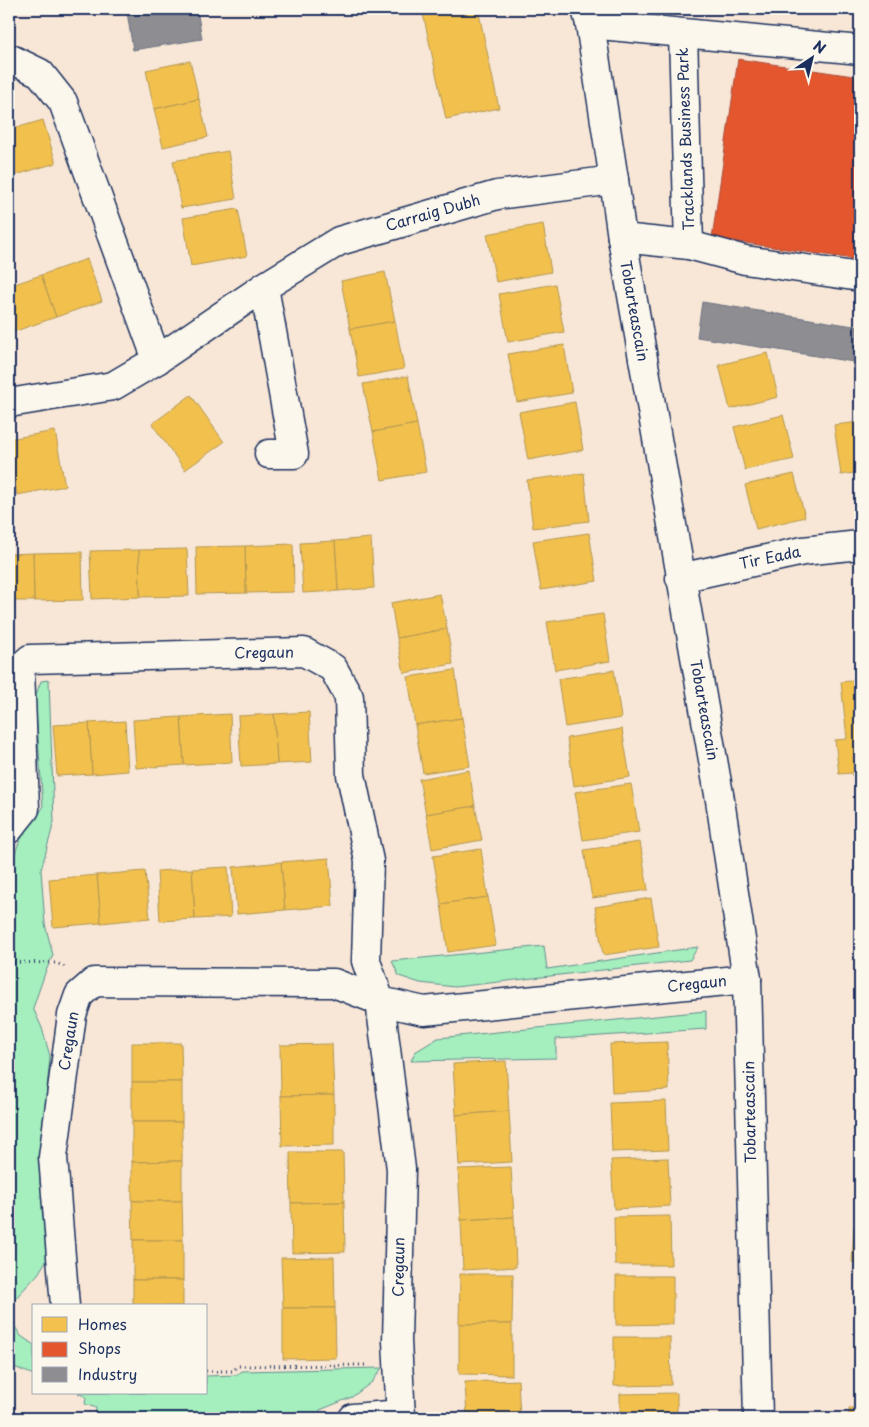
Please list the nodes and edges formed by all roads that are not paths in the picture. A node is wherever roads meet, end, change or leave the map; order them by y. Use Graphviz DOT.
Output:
graph roads {
  1 [pos="588,16"];
  2 [pos="683,34"];
  3 [pos="860,50"];
  4 [pos="9,58"];
  5 [pos="614,180"];
  6 [pos="622,238"];
  7 [pos="689,245"];
  8 [pos="860,277"];
  9 [pos="264,287"];
  10 [pos="157,360"];
  11 [pos="9,403"];
  12 [pos="269,454"];
  13 [pos="860,545"];
  14 [pos="680,578"];
  15 [pos="9,829"];
  16 [pos="747,979"];
  17 [pos="380,1001"];
  18 [pos="65,1304"];
  19 [pos="401,1416"];
  20 [pos="353,1418"];
  21 [pos="758,1418"];
  1 -- 2 [label="street, Tracklands Business Park"];
  1 -- 5 [label="street, Tobarteascain"];
  2 -- 3 [label="street, Tracklands Business Park"];
  2 -- 7 [label="street, Tracklands Business Park"];
  4 -- 10 [label="street"];
  5 -- 6 [label="street, Tobarteascain"];
  5 -- 9 [label="street, Carraig Dubh"];
  6 -- 7 [label="street, Tracklands Business Park"];
  6 -- 14 [label="street, Tobarteascain"];
  7 -- 8 [label="street, Tracklands Business Park"];
  9 -- 10 [label="street, Carraig Dubh"];
  9 -- 12 [label="street"];
  10 -- 11 [label="street, Carraig Dubh"];
  13 -- 14 [label="street, Tir Eada"];
  14 -- 16 [label="street, Tobarteascain"];
  15 -- 17 [label="street, Cregaun"];
  16 -- 17 [label="street, Cregaun"];
  16 -- 21 [label="street, Tobarteascain"];
  17 -- 18 [label="street, Cregaun"];
  17 -- 19 [label="street, Cregaun"];
  19 -- 20 [label="street, Cregaun"];
}
